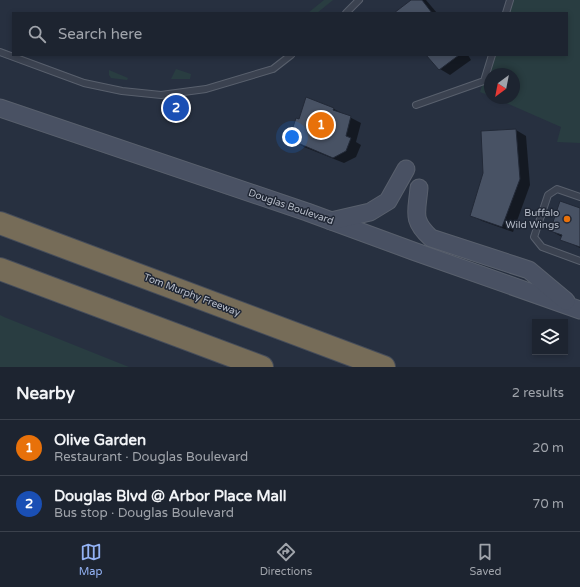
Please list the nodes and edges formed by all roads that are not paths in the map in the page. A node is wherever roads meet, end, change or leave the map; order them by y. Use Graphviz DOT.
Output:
graph roads {
  1 [pos="359,0"];
  2 [pos="510,0"];
  3 [pos="347,12"];
  4 [pos="506,12"];
  5 [pos="0,52"];
  6 [pos="290,56"];
  7 [pos="492,56"];
  8 [pos="416,105"];
  9 [pos="0,108"];
  10 [pos="406,169"];
  11 [pos="419,188"];
  12 [pos="580,198"];
  13 [pos="330,221"];
  14 [pos="0,223"];
  15 [pos="580,261"];
  16 [pos="0,269"];
  17 [pos="577,309"];
  18 [pos="262,367"];
  19 [pos="384,367"];
  1 -- 3 [label="lane"];
  2 -- 4 [label="lane"];
  5 -- 6 [label="lane"];
  7 -- 8 [label="lane"];
  9 -- 13 [label="main road, Douglas Boulevard"];
  10 -- 13 [label="main road"];
  11 -- 17 [label="main road"];
  12 -- 15 [label="lane"];
  13 -- 17 [label="main road, Douglas Boulevard"];
  14 -- 19 [label="highway, Tom Murphy Freeway"];
  16 -- 18 [label="highway"];
}
